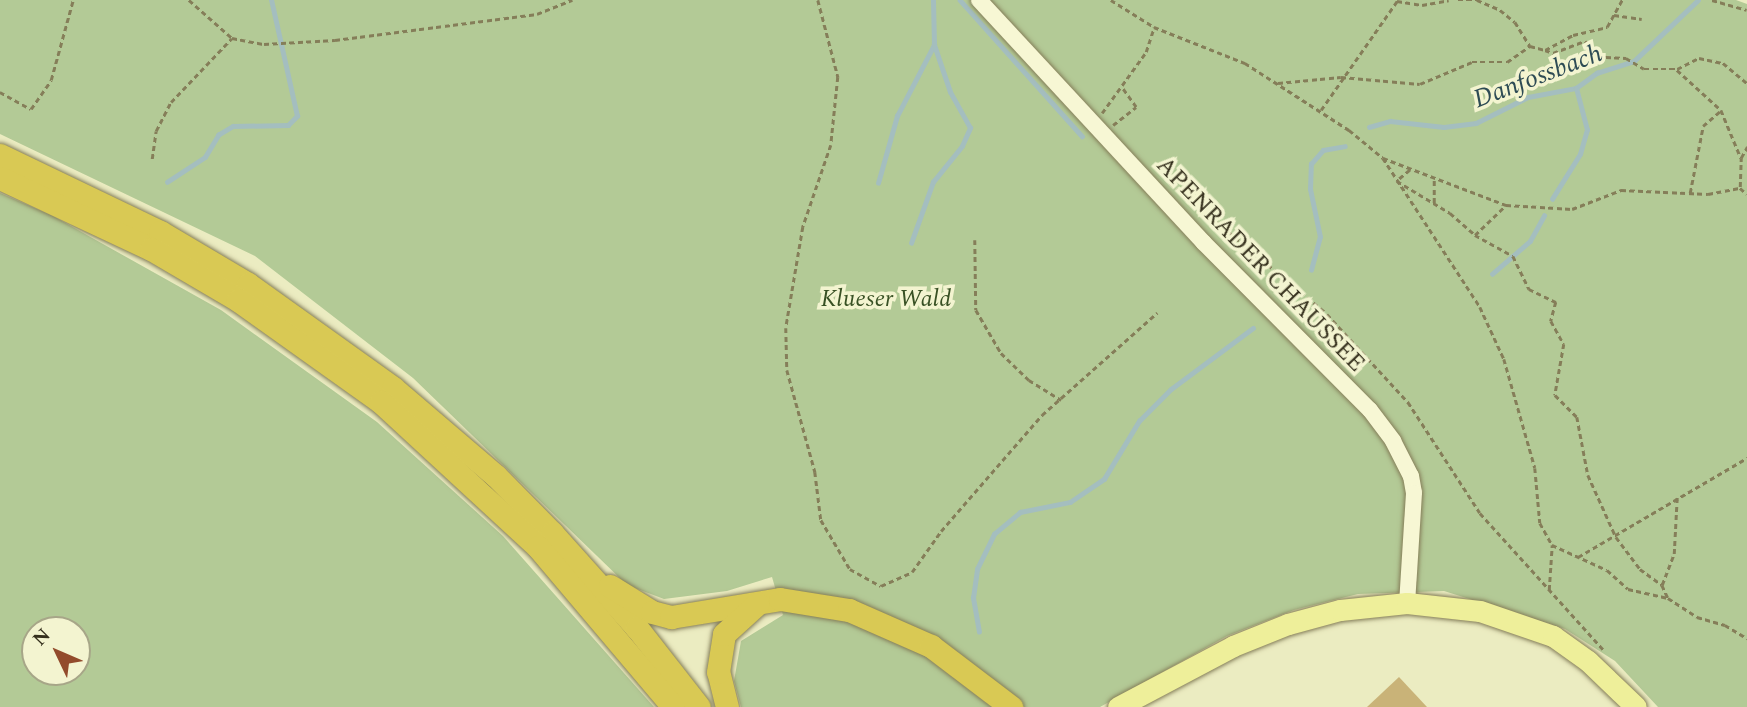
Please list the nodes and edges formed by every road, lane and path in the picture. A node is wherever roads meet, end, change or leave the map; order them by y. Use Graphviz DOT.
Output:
graph roads {
  1 [pos="73,0"];
  2 [pos="189,0"];
  3 [pos="572,0"];
  4 [pos="818,0"];
  5 [pos="979,0"];
  6 [pos="1111,0"];
  7 [pos="1449,0"];
  8 [pos="1458,0"];
  9 [pos="1622,0"];
  10 [pos="1712,0"];
  11 [pos="1396,1"];
  12 [pos="1747,10"];
  13 [pos="1614,15"];
  14 [pos="1642,19"];
  15 [pos="1154,27"];
  16 [pos="232,37"];
  17 [pos="1530,46"];
  18 [pos="1545,50"];
  19 [pos="1677,69"];
  20 [pos="1341,78"];
  21 [pos="1276,83"];
  22 [pos="1747,83"];
  23 [pos="1122,88"];
  24 [pos="0,92"];
  25 [pos="1093,104"];
  26 [pos="1721,110"];
  27 [pos="1320,111"];
  28 [pos="1098,119"];
  29 [pos="1113,125"];
  30 [pos="1122,134"];
  31 [pos="1747,146"];
  32 [pos="0,155"];
  33 [pos="1383,158"];
  34 [pos="1741,158"];
  35 [pos="152,159"];
  36 [pos="1411,170"];
  37 [pos="0,178"];
  38 [pos="1434,178"];
  39 [pos="1167,181"];
  40 [pos="1397,181"];
  41 [pos="1740,188"];
  42 [pos="1689,193"];
  43 [pos="1747,194"];
  44 [pos="1434,203"];
  45 [pos="1506,205"];
  46 [pos="1475,235"];
  47 [pos="975,240"];
  48 [pos="1157,313"];
  49 [pos="1061,400"];
  50 [pos="1747,458"];
  51 [pos="1677,496"];
  52 [pos="1616,537"];
  53 [pos="1552,545"];
  54 [pos="1578,557"];
  55 [pos="592,576"];
  56 [pos="1662,585"];
  57 [pos="1549,590"];
  58 [pos="1668,598"];
  59 [pos="761,602"];
  60 [pos="1407,603"];
  61 [pos="1588,633"];
  62 [pos="1747,638"];
  63 [pos="674,707"];
  64 [pos="699,707"];
  65 [pos="727,707"];
  66 [pos="1011,707"];
  67 [pos="1118,707"];
  68 [pos="1636,707"];
  1 -- 24 [label="path"];
  2 -- 16 [label="path"];
  3 -- 16 [label="path"];
  4 -- 49 [label="path"];
  5 -- 28 [label="street, APENRADER CHAUSSEE"];
  6 -- 15 [label="path"];
  7 -- 11 [label="path"];
  8 -- 17 [label="path"];
  9 -- 13 [label="path"];
  10 -- 12 [label="path"];
  11 -- 20 [label="path"];
  13 -- 14 [label="path"];
  13 -- 18 [label="path"];
  15 -- 21 [label="path"];
  15 -- 23 [label="path"];
  16 -- 35 [label="path"];
  17 -- 18 [label="path"];
  17 -- 20 [label="path"];
  18 -- 19 [label="path"];
  19 -- 22 [label="path"];
  19 -- 26 [label="path"];
  20 -- 21 [label="path"];
  20 -- 27 [label="path"];
  21 -- 27 [label="path"];
  23 -- 28 [label="path"];
  23 -- 29 [label="path"];
  25 -- 28 [label="path"];
  26 -- 34 [label="path"];
  26 -- 42 [label="path"];
  27 -- 33 [label="path"];
  28 -- 29 [label="path"];
  28 -- 60 [label="street, APENRADER CHAUSSEE"];
  29 -- 30 [label="path"];
  31 -- 34 [label="path"];
  32 -- 55 [label="highway"];
  33 -- 36 [label="path"];
  33 -- 40 [label="path"];
  34 -- 41 [label="path"];
  36 -- 38 [label="path"];
  36 -- 40 [label="path"];
  37 -- 63 [label="highway"];
  38 -- 44 [label="path"];
  38 -- 45 [label="path"];
  39 -- 57 [label="path"];
  40 -- 44 [label="path"];
  40 -- 53 [label="path"];
  41 -- 42 [label="path"];
  41 -- 43 [label="path"];
  42 -- 45 [label="path"];
  44 -- 46 [label="path"];
  45 -- 46 [label="path"];
  46 -- 52 [label="path"];
  47 -- 49 [label="path"];
  48 -- 49 [label="path"];
  50 -- 51 [label="path"];
  51 -- 52 [label="path"];
  51 -- 56 [label="path"];
  52 -- 54 [label="path"];
  52 -- 56 [label="path"];
  53 -- 54 [label="path"];
  53 -- 57 [label="path"];
  54 -- 58 [label="path"];
  55 -- 59 [label="highway"];
  55 -- 64 [label="highway"];
  56 -- 58 [label="path"];
  57 -- 61 [label="path"];
  58 -- 62 [label="path"];
  59 -- 65 [label="highway"];
  59 -- 66 [label="highway"];
  60 -- 67 [label="main road"];
  60 -- 68 [label="main road"];
}
